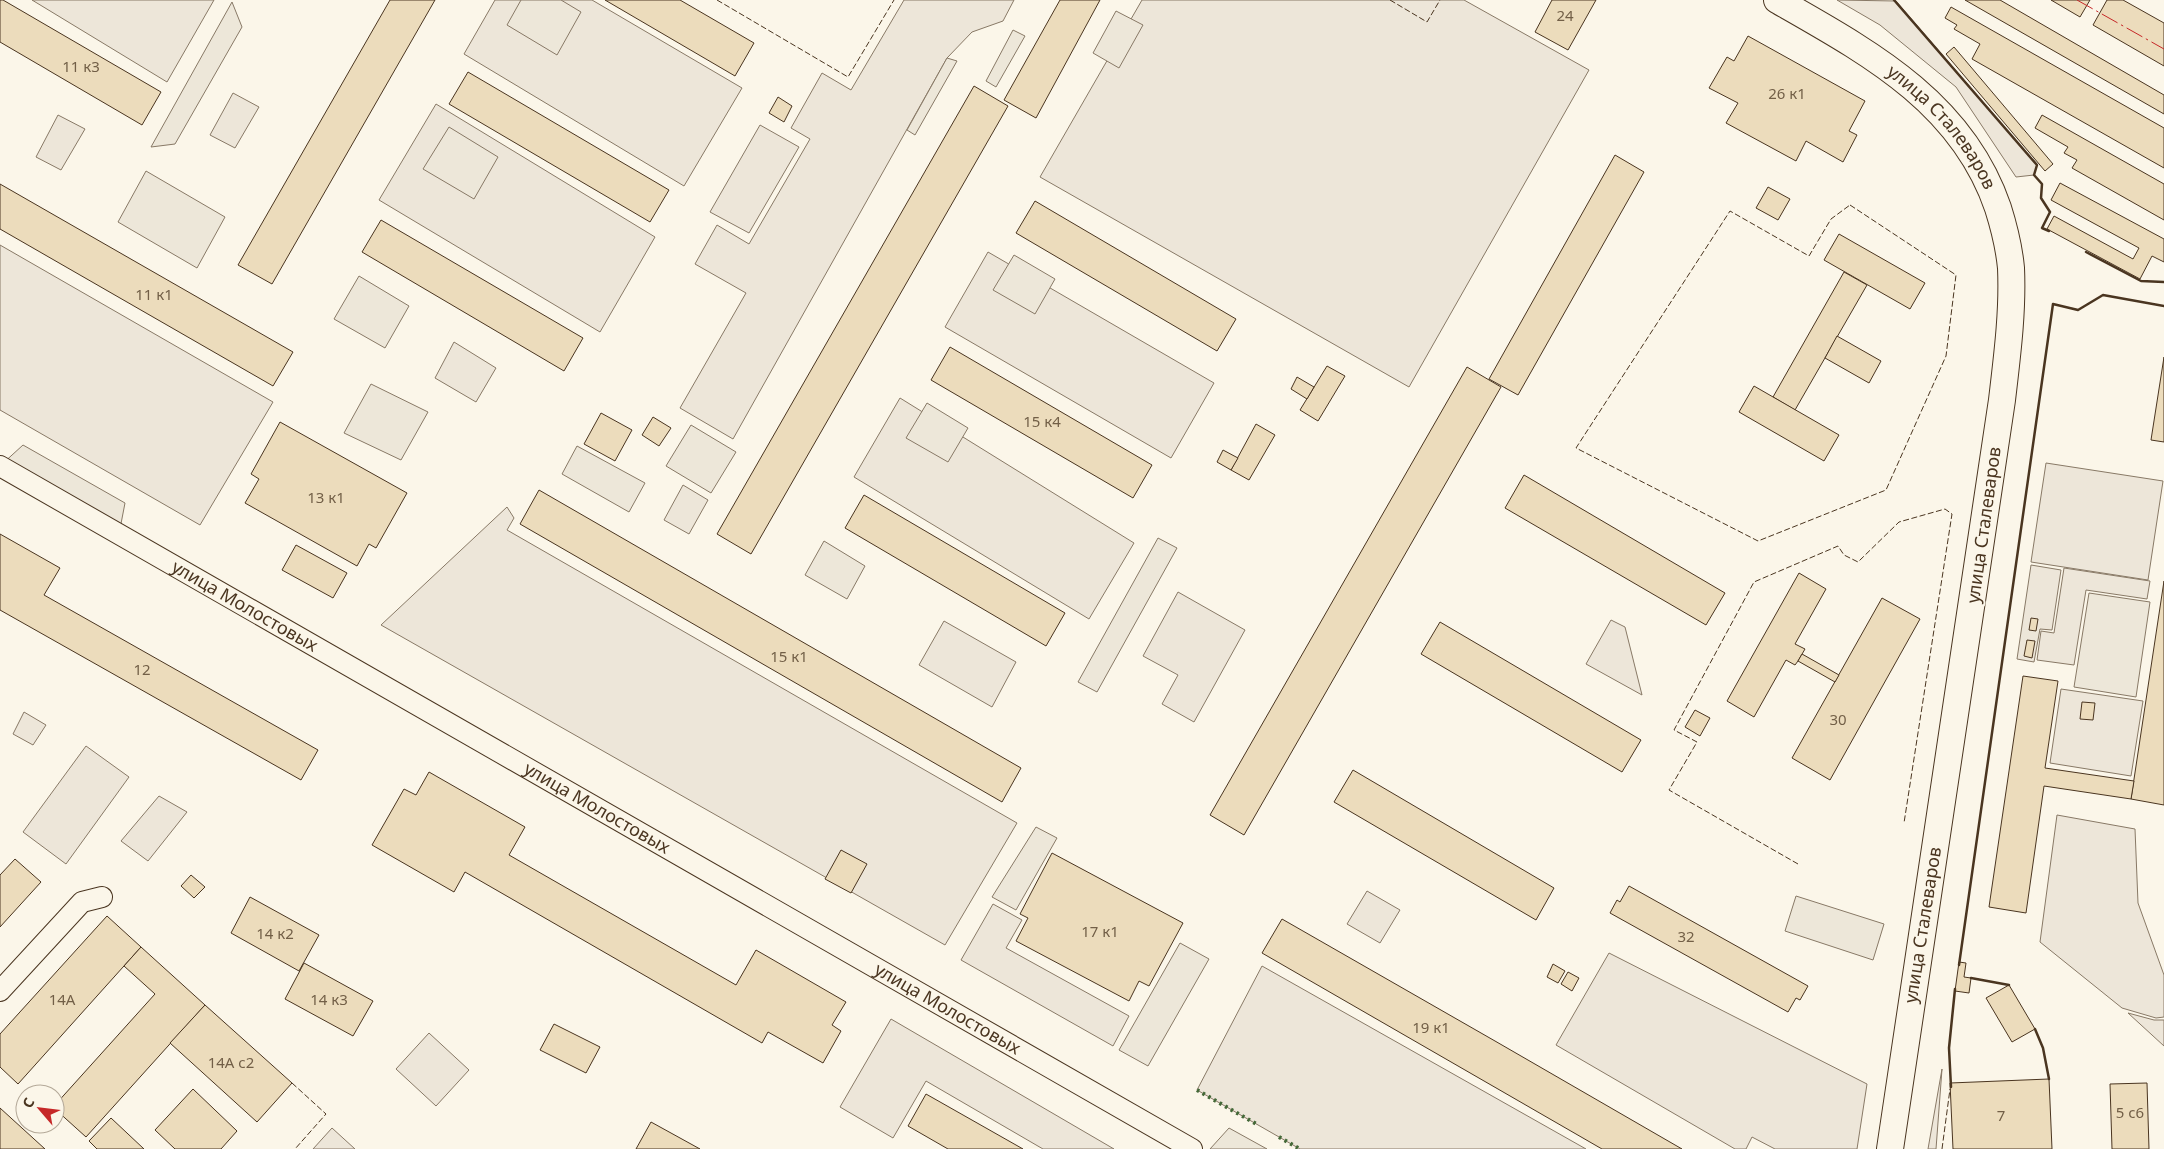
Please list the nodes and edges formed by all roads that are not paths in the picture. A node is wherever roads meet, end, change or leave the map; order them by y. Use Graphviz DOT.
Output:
graph roads {
  1 [pos="1777,0"];
  2 [pos="0,466"];
  3 [pos="102,897"];
  4 [pos="0,991"];
  5 [pos="1192,1149"];
  6 [pos="1890,1149"];
  1 -- 6 [label="main road, улица Сталеваров"];
  2 -- 5 [label="street, улица Молостовых"];
  3 -- 4 [label="street"];
}
